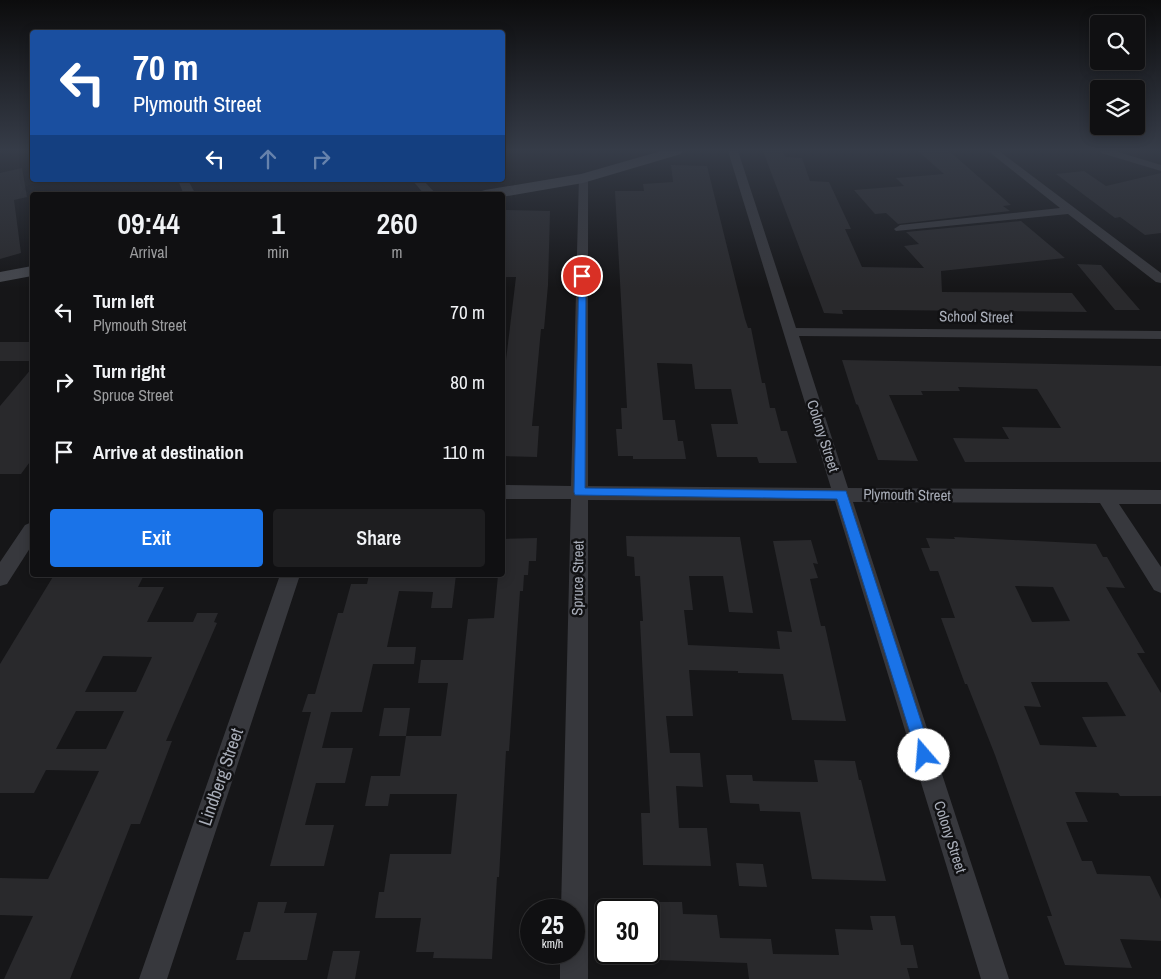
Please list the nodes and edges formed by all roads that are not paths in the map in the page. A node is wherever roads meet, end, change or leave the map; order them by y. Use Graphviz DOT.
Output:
graph roads {
  1 [pos="583,197"];
  2 [pos="747,197"];
  3 [pos="1053,197"];
  4 [pos="1071,210"];
  5 [pos="900,229"];
  6 [pos="30,271"];
  7 [pos="0,277"];
  8 [pos="1161,279"];
  9 [pos="790,332"];
  10 [pos="1161,335"];
  11 [pos="505,492"];
  12 [pos="580,492"];
  13 [pos="842,494"];
  14 [pos="1104,497"];
  15 [pos="1161,498"];
  16 [pos="30,533"];
  17 [pos="289,577"];
  18 [pos="0,578"];
  19 [pos="1161,584"];
  20 [pos="153,979"];
  21 [pos="574,979"];
  22 [pos="995,979"];
  1 -- 12 [label="street, Spruce Street"];
  2 -- 9 [label="street, Colony Street"];
  3 -- 4 [label="street"];
  4 -- 5 [label="street"];
  4 -- 8 [label="street"];
  6 -- 7 [label="main road"];
  9 -- 10 [label="street, School Street"];
  9 -- 13 [label="street, Colony Street"];
  11 -- 12 [label="street, Plymouth Street"];
  12 -- 13 [label="street, Plymouth Street"];
  12 -- 21 [label="street, Spruce Street"];
  13 -- 14 [label="street, Plymouth Street"];
  13 -- 22 [label="street, Colony Street"];
  14 -- 15 [label="street, Plymouth Street"];
  14 -- 19 [label="street"];
  16 -- 18 [label="street"];
  17 -- 20 [label="street, Lindberg Street"];
}
